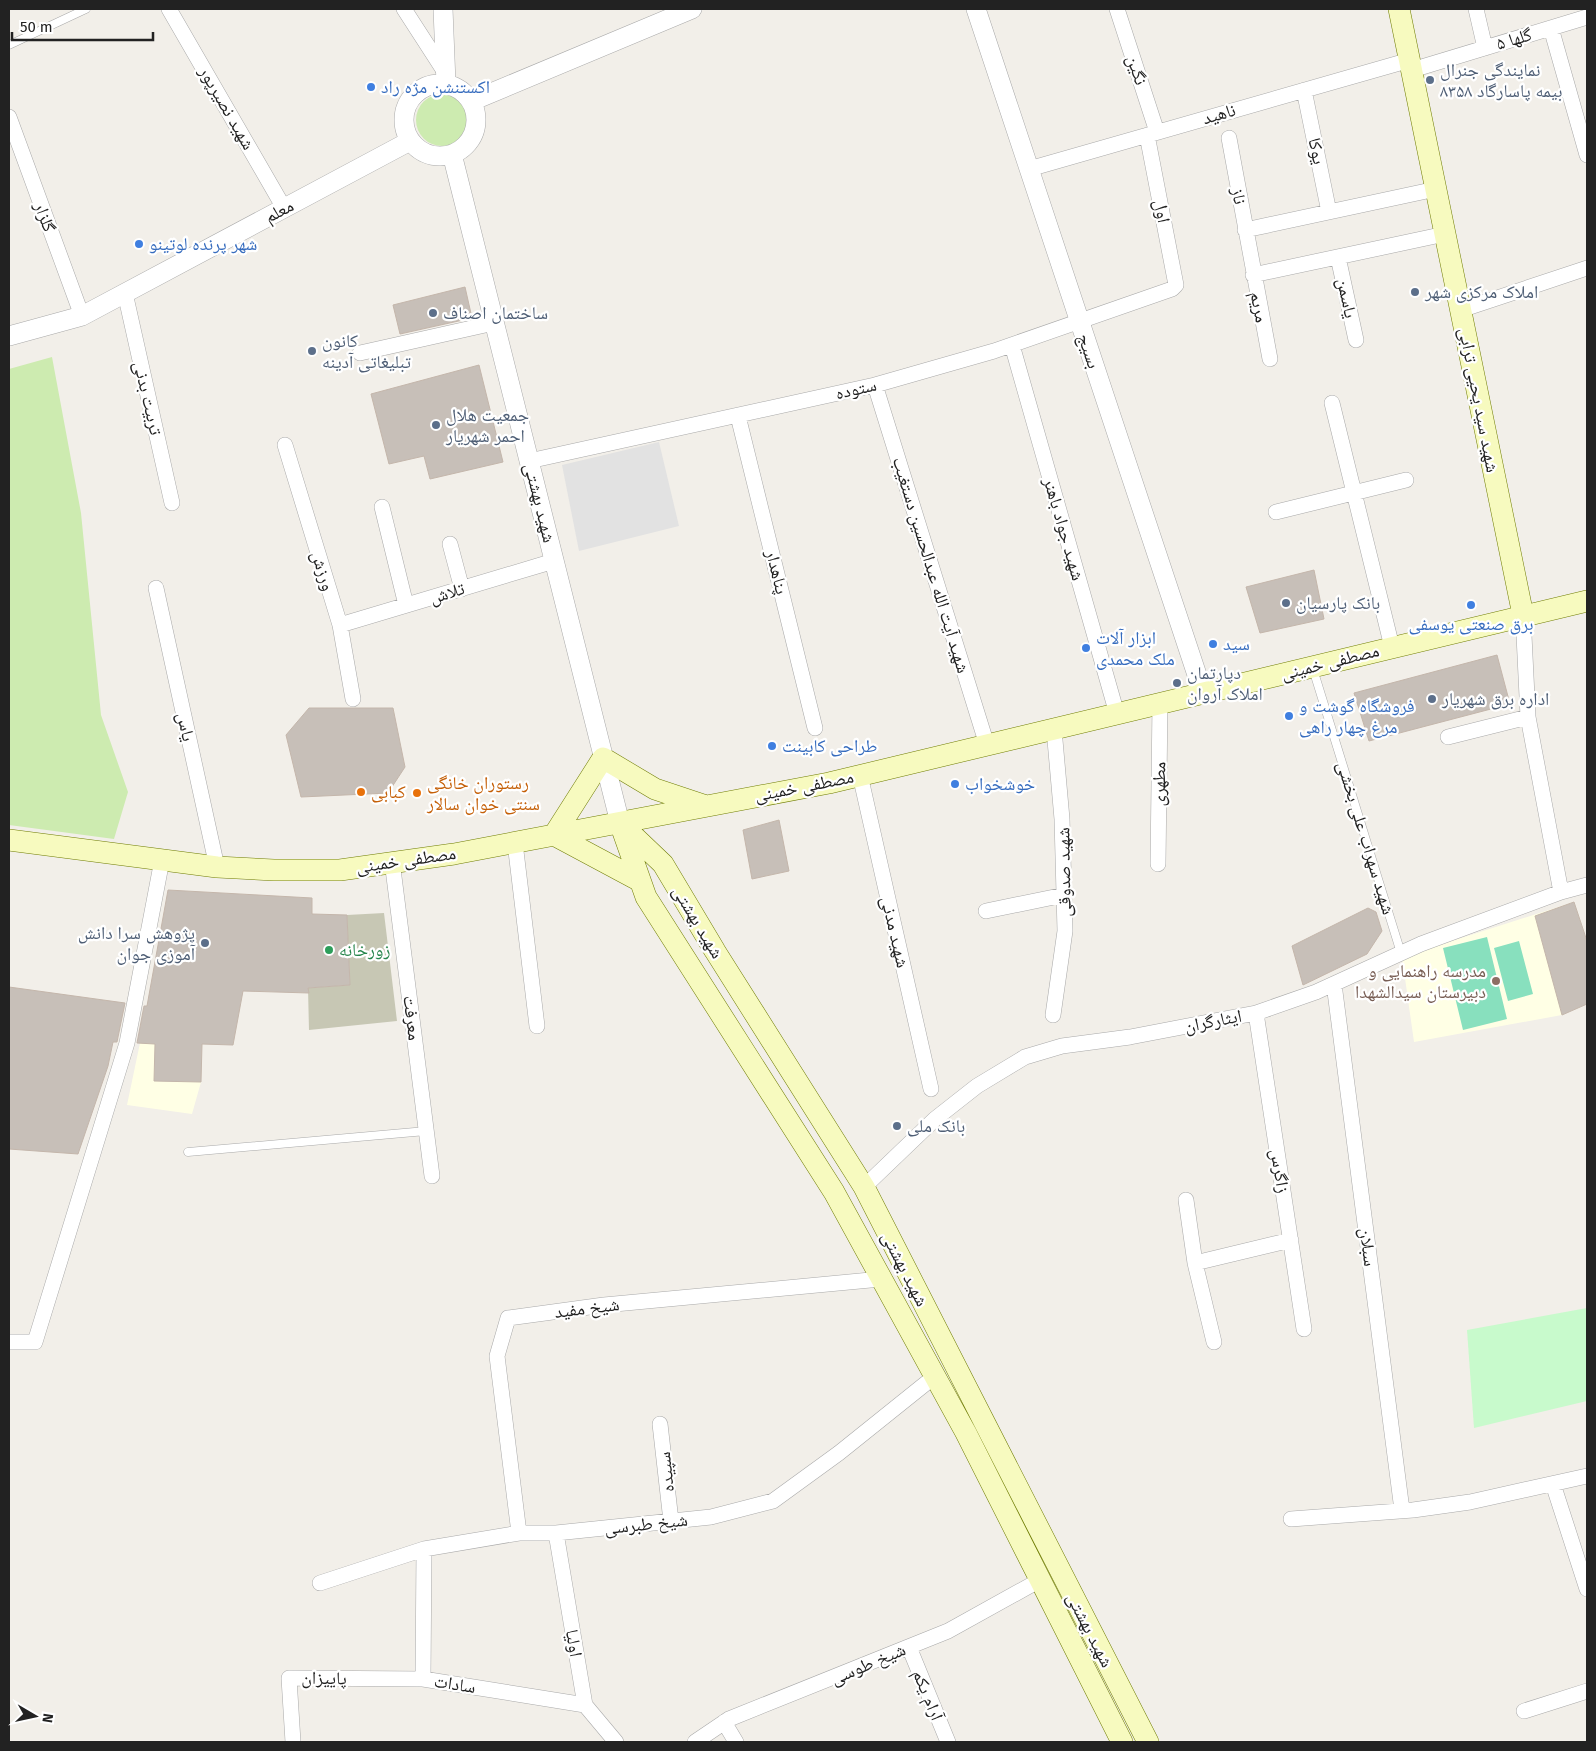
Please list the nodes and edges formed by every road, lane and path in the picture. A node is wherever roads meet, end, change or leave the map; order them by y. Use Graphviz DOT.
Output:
graph roads {
  1 [pos="86,9"];
  2 [pos="170,9"];
  3 [pos="404,9"];
  4 [pos="443,9"];
  5 [pos="692,9"];
  6 [pos="976,9"];
  7 [pos="1118,9"];
  8 [pos="1399,9"];
  9 [pos="1476,9"];
  10 [pos="665,14"];
  11 [pos="1587,17"];
  12 [pos="1551,28"];
  13 [pos="9,45"];
  14 [pos="1486,48"];
  15 [pos="1410,65"];
  16 [pos="446,79"];
  17 [pos="1304,90"];
  18 [pos="472,101"];
  19 [pos="9,117"];
  20 [pos="1152,134"];
  21 [pos="1229,138"];
  22 [pos="410,141"];
  23 [pos="452,154"];
  24 [pos="1587,155"];
  25 [pos="1029,169"];
  26 [pos="1436,189"];
  27 [pos="284,208"];
  28 [pos="1329,212"];
  29 [pos="1245,230"];
  30 [pos="1446,234"];
  31 [pos="1249,255"];
  32 [pos="1338,257"];
  33 [pos="1587,268"];
  34 [pos="1253,276"];
  35 [pos="1175,287"];
  36 [pos="125,293"];
  37 [pos="1461,310"];
  38 [pos="82,316"];
  39 [pos="1079,321"];
  40 [pos="494,323"];
  41 [pos="9,336"];
  42 [pos="1356,340"];
  43 [pos="1012,345"];
  44 [pos="360,353"];
  45 [pos="1270,359"];
  46 [pos="874,385"];
  47 [pos="1332,403"];
  48 [pos="738,416"];
  49 [pos="285,444"];
  50 [pos="529,461"];
  51 [pos="1406,480"];
  52 [pos="1354,493"];
  53 [pos="172,503"];
  54 [pos="382,507"];
  55 [pos="1276,512"];
  56 [pos="450,544"];
  57 [pos="554,561"];
  58 [pos="156,588"];
  59 [pos="462,589"];
  60 [pos="1587,601"];
  61 [pos="406,605"];
  62 [pos="1523,616"];
  63 [pos="340,625"];
  64 [pos="1392,647"];
  65 [pos="1312,666"];
  66 [pos="1203,693"];
  67 [pos="353,699"];
  68 [pos="1160,703"];
  69 [pos="1117,714"];
  70 [pos="1528,717"];
  71 [pos="815,728"];
  72 [pos="1054,729"];
  73 [pos="1448,737"];
  74 [pos="987,745"];
  75 [pos="604,758"];
  76 [pos="860,775"];
  77 [pos="705,806"];
  78 [pos="620,823"];
  79 [pos="554,836"];
  80 [pos="9,840"];
  81 [pos="515,843"];
  82 [pos="162,860"];
  83 [pos="392,861"];
  84 [pos="1158,864"];
  85 [pos="217,867"];
  86 [pos="640,881"];
  87 [pos="1587,885"];
  88 [pos="1561,892"];
  89 [pos="1064,895"];
  90 [pos="986,911"];
  91 [pos="1401,953"];
  92 [pos="1334,984"];
  93 [pos="1256,1013"];
  94 [pos="1053,1015"];
  95 [pos="537,1026"];
  96 [pos="931,1089"];
  97 [pos="426,1131"];
  98 [pos="188,1152"];
  99 [pos="432,1176"];
  100 [pos="864,1188"];
  101 [pos="1186,1200"];
  102 [pos="1290,1240"];
  103 [pos="1195,1263"];
  104 [pos="881,1279"];
  105 [pos="1304,1329"];
  106 [pos="9,1342"];
  107 [pos="1214,1342"];
  108 [pos="935,1376"];
  109 [pos="660,1424"];
  110 [pos="1587,1476"];
  111 [pos="1553,1484"];
  112 [pos="1402,1510"];
  113 [pos="1292,1519"];
  114 [pos="671,1521"];
  115 [pos="519,1532"];
  116 [pos="556,1533"];
  117 [pos="424,1549"];
  118 [pos="1040,1580"];
  119 [pos="320,1583"];
  120 [pos="1587,1589"];
  121 [pos="909,1647"];
  122 [pos="423,1679"];
  123 [pos="1587,1691"];
  124 [pos="585,1705"];
  125 [pos="1524,1711"];
  126 [pos="724,1722"];
  127 [pos="293,1742"];
  128 [pos="616,1742"];
  129 [pos="695,1742"];
  130 [pos="736,1742"];
  131 [pos="948,1742"];
  132 [pos="1122,1742"];
  133 [pos="1148,1742"];
  1 -- 13 [label="lane"];
  2 -- 27 [label="street, شهید نصیرپور"];
  3 -- 16 [label="street"];
  4 -- 16 [label="street"];
  5 -- 10 [label="street"];
  6 -- 25 [label="street, بسیج"];
  7 -- 20 [label="street, نگین"];
  8 -- 15 [label="main road, شهید سید یحیی ترابی"];
  9 -- 14 [label="street"];
  10 -- 18 [label="street"];
  11 -- 12 [label="street, گلها ۵"];
  12 -- 14 [label="street, گلها ۵"];
  12 -- 24 [label="street"];
  14 -- 15 [label="street, گلها ۵"];
  15 -- 17 [label="street, ناهید"];
  15 -- 26 [label="main road, شهید سید یحیی ترابی"];
  16 -- 18 [label="street"];
  16 -- 22 [label="street"];
  17 -- 20 [label="street, ناهید"];
  17 -- 28 [label="street, یوکا"];
  18 -- 23 [label="street"];
  19 -- 38 [label="street, گلزار"];
  20 -- 25 [label="street, ناهید"];
  20 -- 35 [label="street, اول"];
  21 -- 29 [label="street, ناز"];
  22 -- 23 [label="street"];
  22 -- 27 [label="street, معلم"];
  23 -- 40 [label="street, شهید بهشتی"];
  25 -- 39 [label="street, بسیج"];
  26 -- 28 [label="street"];
  26 -- 30 [label="main road, شهید سید یحیی ترابی"];
  27 -- 36 [label="street, معلم"];
  28 -- 29 [label="street"];
  29 -- 31 [label="street, ناز"];
  30 -- 32 [label="street"];
  30 -- 37 [label="main road, شهید سید یحیی ترابی"];
  31 -- 34 [label="street, مریم"];
  32 -- 34 [label="street"];
  32 -- 42 [label="street, یاسمن"];
  33 -- 37 [label="street"];
  34 -- 45 [label="street, مریم"];
  35 -- 39 [label="street, ستوده"];
  36 -- 38 [label="street, معلم"];
  36 -- 53 [label="street, تربیت بدنی"];
  37 -- 62 [label="main road, شهید سید یحیی ترابی"];
  38 -- 41 [label="street, معلم"];
  39 -- 43 [label="street, ستوده"];
  39 -- 66 [label="street, بسیج"];
  40 -- 44 [label="street"];
  40 -- 50 [label="street, شهید بهشتی"];
  43 -- 46 [label="street, ستوده"];
  43 -- 69 [label="street, شهید جواد باهنر"];
  46 -- 48 [label="street, ستوده"];
  46 -- 74 [label="street, شهید آیت الله عبدالحسین دستغیب"];
  47 -- 52 [label="street"];
  48 -- 50 [label="street, ستوده"];
  48 -- 71 [label="street, پناهدار"];
  49 -- 63 [label="street, ورزش"];
  50 -- 57 [label="street, شهید بهشتی"];
  51 -- 52 [label="street"];
  52 -- 55 [label="street"];
  52 -- 64 [label="street"];
  54 -- 61 [label="street"];
  56 -- 59 [label="street"];
  57 -- 59 [label="street, تلاش"];
  57 -- 75 [label="street, شهید بهشتی"];
  58 -- 85 [label="street, یاس"];
  59 -- 61 [label="street, تلاش"];
  60 -- 62 [label="main road, مصطفی خمینی"];
  61 -- 63 [label="street, تلاش"];
  62 -- 64 [label="main road, مصطفی خمینی"];
  62 -- 70 [label="street"];
  63 -- 67 [label="street, ورزش"];
  64 -- 65 [label="main road, مصطفی خمینی"];
  65 -- 66 [label="main road, مصطفی خمینی"];
  65 -- 91 [label="lane, شهید سهراب علی بخشی"];
  66 -- 68 [label="main road, مصطفی خمینی"];
  68 -- 69 [label="main road, مصطفی خمینی"];
  68 -- 84 [label="street, مطهری"];
  69 -- 72 [label="main road, مصطفی خمینی"];
  70 -- 73 [label="street"];
  70 -- 88 [label="street"];
  72 -- 74 [label="main road, مصطفی خمینی"];
  72 -- 89 [label="street, شهید صدوقی"];
  74 -- 76 [label="main road, مصطفی خمینی"];
  75 -- 77 [label="main road"];
  75 -- 78 [label="street, شهید بهشتی"];
  75 -- 79 [label="main road"];
  76 -- 77 [label="main road, مصطفی خمینی"];
  76 -- 96 [label="street, شهید مدنی"];
  77 -- 78 [label="main road, مصطفی خمینی"];
  78 -- 79 [label="main road, مصطفی خمینی"];
  78 -- 86 [label="main road, شهید بهشتی"];
  78 -- 100 [label="main road, شهید بهشتی"];
  79 -- 81 [label="main road, مصطفی خمینی"];
  79 -- 86 [label="main road"];
  80 -- 82 [label="main road, مصطفی خمینی"];
  81 -- 83 [label="main road, مصطفی خمینی"];
  81 -- 95 [label="street"];
  82 -- 85 [label="main road, مصطفی خمینی"];
  82 -- 106 [label="street"];
  83 -- 85 [label="main road, مصطفی خمینی"];
  83 -- 97 [label="street, معرفت"];
  86 -- 104 [label="main road, شهید بهشتی"];
  87 -- 88 [label="street, ایثارگران"];
  88 -- 91 [label="street, ایثارگران"];
  89 -- 90 [label="street"];
  89 -- 94 [label="street, شهید صدوقی"];
  91 -- 92 [label="street, ایثارگران"];
  92 -- 93 [label="street, ایثارگران"];
  92 -- 112 [label="street, سبلان"];
  93 -- 100 [label="street, ایثارگران"];
  93 -- 102 [label="street, زاگرس"];
  97 -- 98 [label="lane"];
  97 -- 99 [label="street, معرفت"];
  100 -- 133 [label="main road, شهید بهشتی"];
  101 -- 103 [label="street"];
  102 -- 103 [label="street"];
  102 -- 105 [label="street, زاگرس"];
  103 -- 107 [label="street"];
  104 -- 108 [label="main road, شهید بهشتی"];
  104 -- 115 [label="street, شیخ مفید"];
  108 -- 114 [label="street, شیخ طبرسی"];
  108 -- 118 [label="main road, شهید بهشتی"];
  109 -- 114 [label="street, سپیده"];
  110 -- 111 [label="street"];
  111 -- 112 [label="street"];
  111 -- 120 [label="street"];
  112 -- 113 [label="street"];
  114 -- 116 [label="street, شیخ طبرسی"];
  115 -- 116 [label="street, شیخ طبرسی"];
  115 -- 117 [label="street, شیخ طبرسی"];
  116 -- 124 [label="street, اولیا"];
  117 -- 119 [label="street, شیخ طبرسی"];
  117 -- 122 [label="street, سادات"];
  118 -- 121 [label="street, شیخ طوسی"];
  118 -- 132 [label="main road, شهید بهشتی"];
  121 -- 126 [label="street, شیخ طوسی"];
  121 -- 131 [label="street, آرام یکم"];
  122 -- 124 [label="street, سادات"];
  122 -- 127 [label="street, پاییزان"];
  123 -- 125 [label="street"];
  124 -- 128 [label="street"];
  126 -- 129 [label="street, شیخ طوسی"];
  126 -- 130 [label="street"];
}
